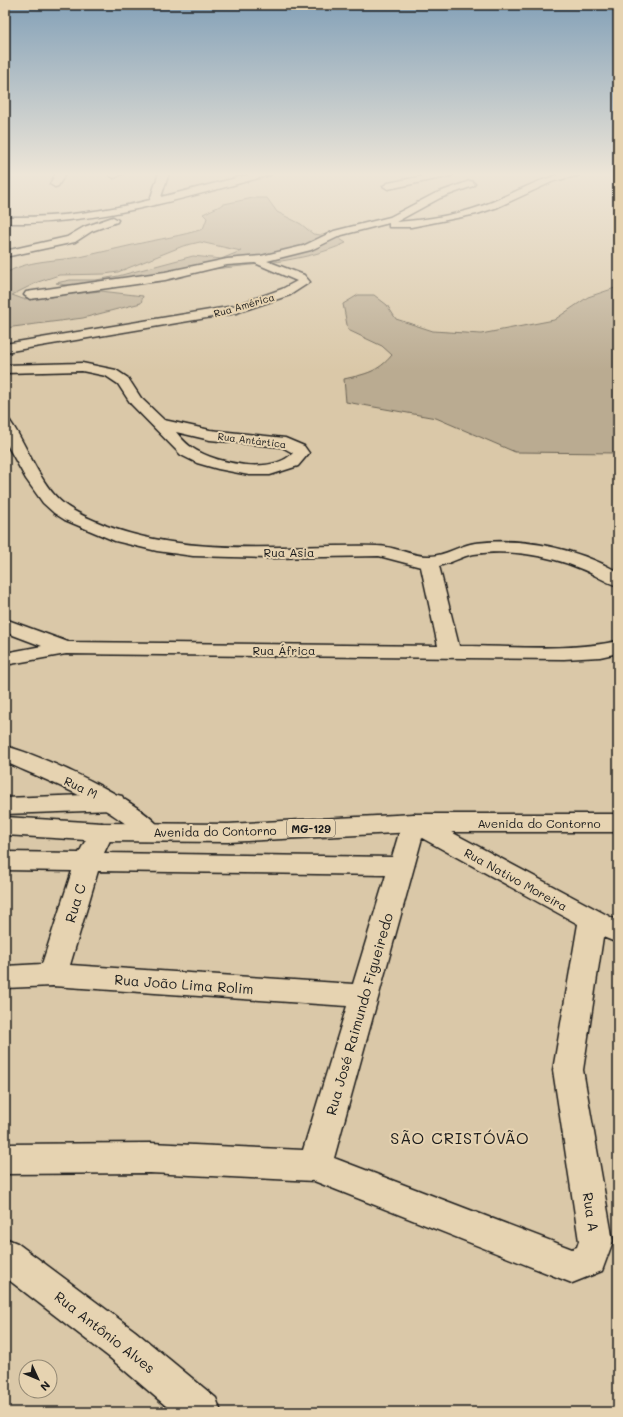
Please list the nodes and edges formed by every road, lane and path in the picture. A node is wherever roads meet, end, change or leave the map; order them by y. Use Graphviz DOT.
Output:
graph roads {
  1 [pos="72,239"];
  2 [pos="324,239"];
  3 [pos="5,254"];
  4 [pos="261,260"];
  5 [pos="30,295"];
  6 [pos="5,348"];
  7 [pos="5,369"];
  8 [pos="5,424"];
  9 [pos="160,424"];
  10 [pos="429,562"];
  11 [pos="618,580"];
  12 [pos="5,624"];
  13 [pos="618,647"];
  14 [pos="66,648"];
  15 [pos="450,651"];
  16 [pos="5,659"];
  17 [pos="5,753"];
  18 [pos="112,802"];
  19 [pos="5,806"];
  20 [pos="414,823"];
  21 [pos="618,823"];
  22 [pos="5,826"];
  23 [pos="102,832"];
  24 [pos="151,832"];
  25 [pos="5,861"];
  26 [pos="88,862"];
  27 [pos="402,866"];
  28 [pos="605,927"];
  29 [pos="53,975"];
  30 [pos="5,977"];
  31 [pos="363,996"];
  32 [pos="5,1159"];
  33 [pos="315,1166"];
  34 [pos="5,1255"];
  35 [pos="202,1412"];
  1 -- 3 [label="street"];
  2 -- 4 [label="street"];
  4 -- 5 [label="street"];
  4 -- 6 [label="street, Rua América"];
  7 -- 9 [label="street, Rua Antártica"];
  8 -- 10 [label="street, Rua Asia"];
  9 -- 9 [label="street, Rua Antártica"];
  10 -- 11 [label="street, Rua Asia"];
  10 -- 15 [label="street"];
  12 -- 14 [label="street"];
  13 -- 15 [label="street, Rua África"];
  14 -- 15 [label="street, Rua África"];
  14 -- 16 [label="street, Rua África"];
  17 -- 18 [label="street, Rua M"];
  18 -- 19 [label="street"];
  18 -- 24 [label="street, Rua M"];
  20 -- 21 [label="street, Avenida do Contorno / MG-129"];
  20 -- 24 [label="street, Avenida do Contorno / MG-129"];
  20 -- 27 [label="street, Rua José Raimundo Figueiredo"];
  20 -- 28 [label="street, Rua Nativo Moreira"];
  22 -- 23 [label="street, Avenida do Contorno / MG-129"];
  23 -- 24 [label="street, Avenida do Contorno / MG-129"];
  23 -- 26 [label="street, Rua C"];
  25 -- 26 [label="street"];
  26 -- 27 [label="street"];
  26 -- 29 [label="street, Rua C"];
  27 -- 31 [label="street, Rua José Raimundo Figueiredo"];
  28 -- 33 [label="street, Rua A"];
  29 -- 30 [label="street, Rua João Lima Rolim"];
  29 -- 31 [label="street, Rua João Lima Rolim"];
  31 -- 33 [label="street, Rua José Raimundo Figueiredo"];
  32 -- 33 [label="street"];
  34 -- 35 [label="street, Rua Antônio Alves"];
}
